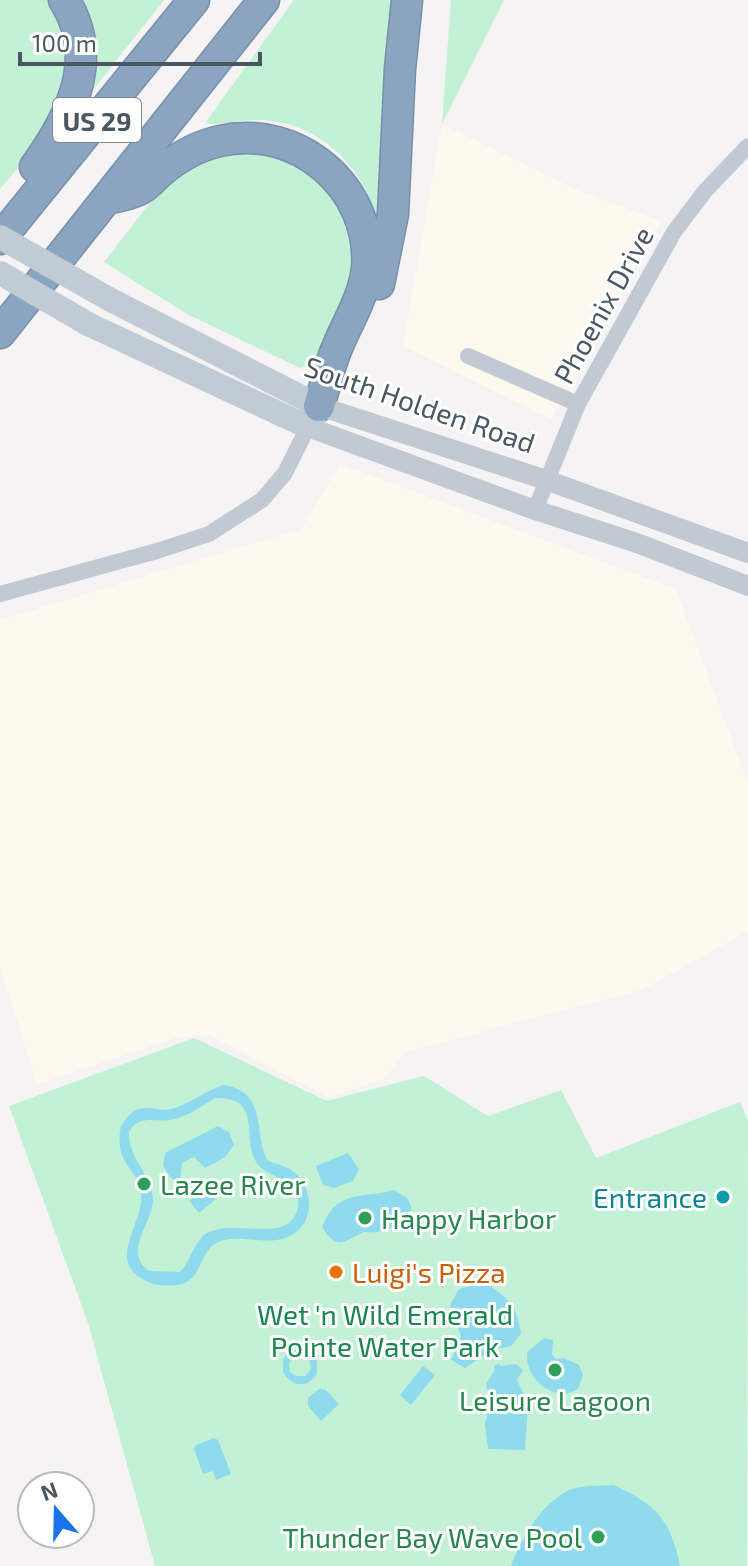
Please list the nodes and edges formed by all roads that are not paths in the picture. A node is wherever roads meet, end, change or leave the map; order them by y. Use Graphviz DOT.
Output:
graph roads {
  1 [pos="64,0"];
  2 [pos="194,0"];
  3 [pos="264,0"];
  4 [pos="407,0"];
  5 [pos="748,146"];
  6 [pos="108,199"];
  7 [pos="0,215"];
  8 [pos="0,238"];
  9 [pos="0,273"];
  10 [pos="0,333"];
  11 [pos="468,356"];
  12 [pos="578,404"];
  13 [pos="314,416"];
  14 [pos="546,480"];
  15 [pos="535,510"];
  16 [pos="748,553"];
  17 [pos="748,586"];
  18 [pos="0,594"];
  1 -- 7 [label="highway"];
  2 -- 8 [label="highway, US 29"];
  3 -- 6 [label="highway, US 29"];
  4 -- 13 [label="highway"];
  5 -- 12 [label="street, Phoenix Drive"];
  6 -- 10 [label="highway, US 29"];
  6 -- 13 [label="highway"];
  8 -- 13 [label="main road, South Holden Road, bridge"];
  9 -- 13 [label="main road, South Holden Road, bridge"];
  11 -- 12 [label="street"];
  12 -- 14 [label="street, Phoenix Drive"];
  13 -- 14 [label="street, South Holden Road"];
  13 -- 15 [label="street, South Holden Road"];
  13 -- 18 [label="street"];
  14 -- 15 [label="street, Phoenix Drive"];
  14 -- 16 [label="street, South Holden Road"];
  15 -- 17 [label="street, South Holden Road"];
}
